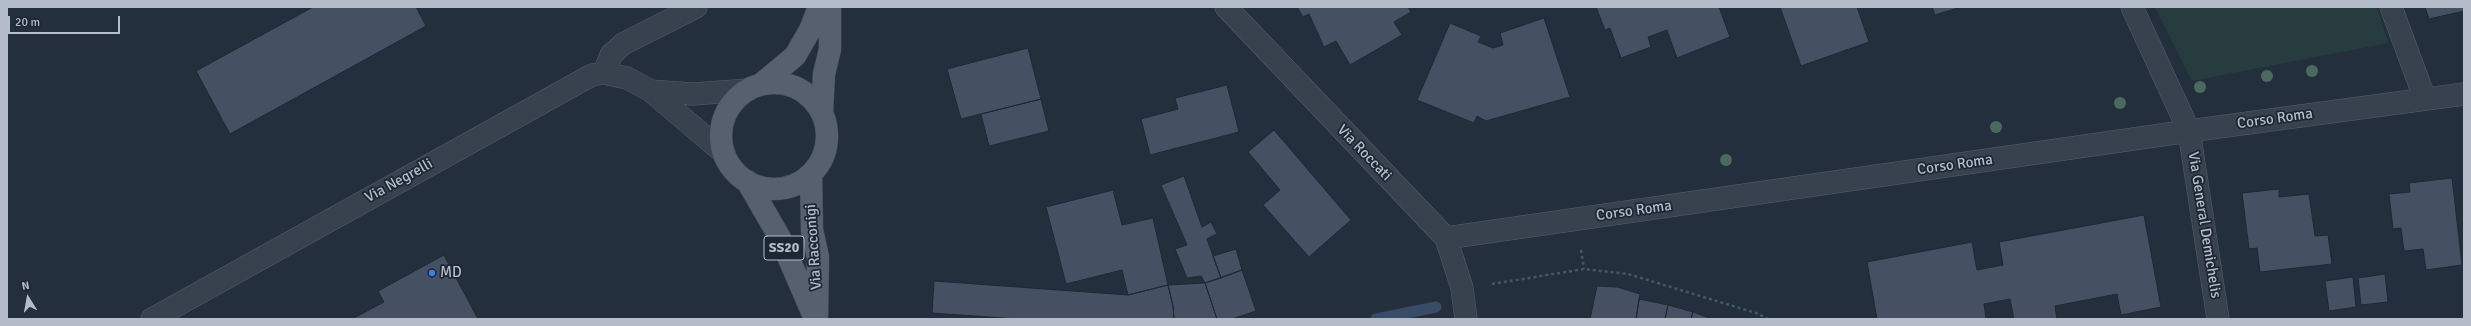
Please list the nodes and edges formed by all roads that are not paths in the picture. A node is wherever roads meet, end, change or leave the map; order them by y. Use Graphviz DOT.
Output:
graph roads {
  1 [pos="696,7"];
  2 [pos="819,7"];
  3 [pos="830,7"];
  4 [pos="1226,7"];
  5 [pos="2132,7"];
  6 [pos="2391,7"];
  7 [pos="604,73"];
  8 [pos="754,87"];
  9 [pos="650,91"];
  10 [pos="2464,94"];
  11 [pos="2425,99"];
  12 [pos="822,112"];
  13 [pos="2189,131"];
  14 [pos="724,153"];
  15 [pos="811,175"];
  16 [pos="747,181"];
  17 [pos="1446,238"];
  18 [pos="152,319"];
  19 [pos="816,319"];
  20 [pos="1466,319"];
  21 [pos="2218,319"];
  1 -- 7 [label="street"];
  2 -- 8 [label="main road"];
  3 -- 12 [label="main road"];
  4 -- 17 [label="street, Via Roccati"];
  5 -- 13 [label="street, Via General Demichelis"];
  6 -- 11 [label="street"];
  7 -- 9 [label="street"];
  7 -- 18 [label="street, Via Negrelli"];
  8 -- 9 [label="street"];
  8 -- 12 [label="main road"];
  8 -- 14 [label="main road"];
  9 -- 14 [label="street"];
  10 -- 11 [label="street, Corso Roma"];
  11 -- 13 [label="street, Corso Roma"];
  12 -- 15 [label="main road"];
  13 -- 17 [label="street, Corso Roma"];
  13 -- 21 [label="street, Via General Demichelis"];
  14 -- 16 [label="main road"];
  15 -- 16 [label="main road"];
  15 -- 19 [label="main road, Via Racconigi / SS20"];
  16 -- 19 [label="main road, Via Racconigi / SS20"];
  17 -- 20 [label="street, Via Roccati"];
}
